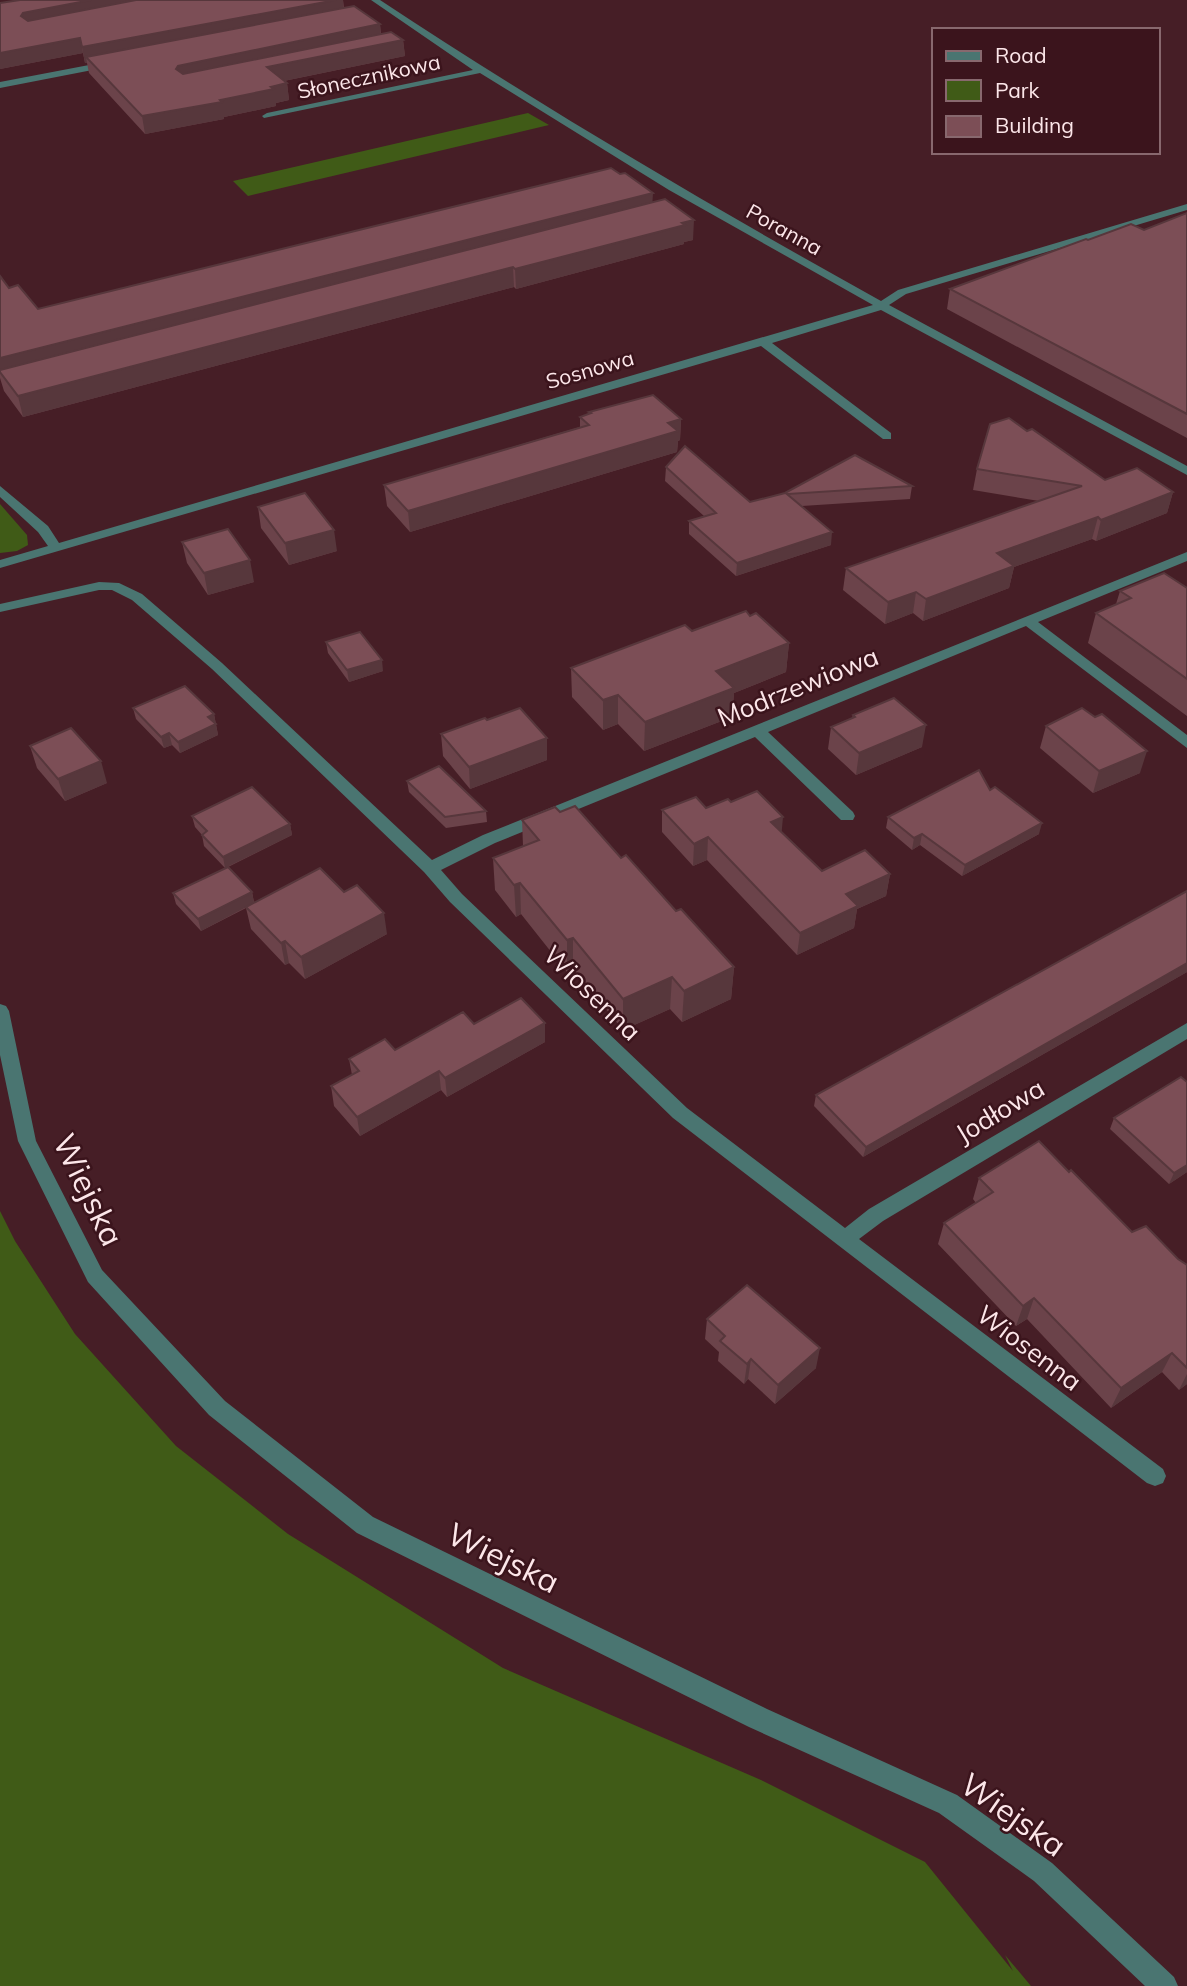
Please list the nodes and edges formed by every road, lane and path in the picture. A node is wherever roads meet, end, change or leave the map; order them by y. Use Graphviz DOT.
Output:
graph roads {
  1 [pos="375,0"];
  2 [pos="390,10"];
  3 [pos="377,13"];
  4 [pos="425,36"];
  5 [pos="412,38"];
  6 [pos="121,62"];
  7 [pos="479,71"];
  8 [pos="0,85"];
  9 [pos="267,116"];
  10 [pos="697,204"];
  11 [pos="1187,207"];
  12 [pos="685,208"];
  13 [pos="881,306"];
  14 [pos="763,342"];
  15 [pos="887,436"];
  16 [pos="1187,471"];
  17 [pos="0,490"];
  18 [pos="56,547"];
  19 [pos="1187,556"];
  20 [pos="0,564"];
  21 [pos="0,608"];
  22 [pos="1028,621"];
  23 [pos="757,730"];
  24 [pos="1187,743"];
  25 [pos="847,816"];
  26 [pos="430,868"];
  27 [pos="0,1011"];
  28 [pos="1187,1031"];
  29 [pos="843,1240"];
  30 [pos="1155,1476"];
  31 [pos="1166,1986"];
  1 -- 2 [label="street, Poranna"];
  2 -- 3 [label="street"];
  2 -- 4 [label="street, Poranna"];
  4 -- 5 [label="street"];
  4 -- 7 [label="street, Poranna"];
  6 -- 8 [label="street"];
  7 -- 9 [label="street, Słonecznikowa"];
  7 -- 10 [label="street, Poranna"];
  10 -- 12 [label="street"];
  10 -- 13 [label="street, Poranna"];
  11 -- 13 [label="street, Sosnowa"];
  13 -- 14 [label="street, Sosnowa"];
  13 -- 16 [label="street, Poranna"];
  14 -- 15 [label="street"];
  14 -- 18 [label="street, Sosnowa"];
  17 -- 18 [label="street"];
  18 -- 20 [label="street, Sosnowa"];
  19 -- 22 [label="street, Modrzewiowa"];
  21 -- 26 [label="street, Wiosenna"];
  22 -- 23 [label="street, Modrzewiowa"];
  22 -- 24 [label="street"];
  23 -- 25 [label="street"];
  23 -- 26 [label="street, Modrzewiowa"];
  26 -- 29 [label="street, Wiosenna"];
  27 -- 31 [label="street, Wiejska"];
  28 -- 29 [label="street, Jodłowa"];
  29 -- 30 [label="street, Wiosenna"];
}
